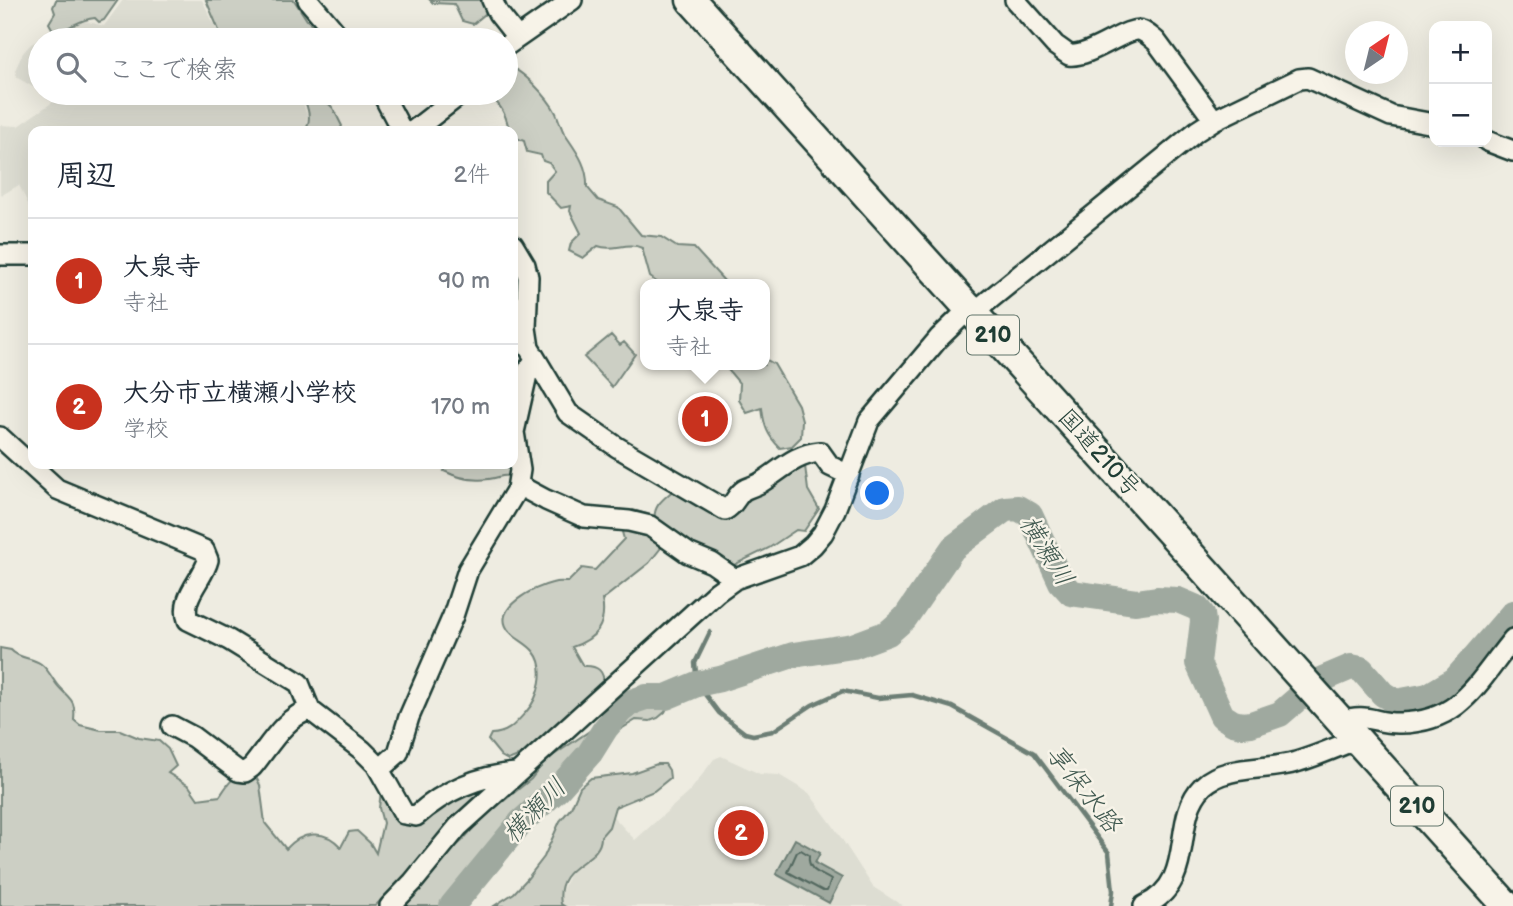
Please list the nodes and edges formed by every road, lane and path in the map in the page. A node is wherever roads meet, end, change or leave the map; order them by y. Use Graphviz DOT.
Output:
graph roads {
  1 [pos="308,0"];
  2 [pos="492,0"];
  3 [pos="572,0"];
  4 [pos="691,0"];
  5 [pos="1015,0"];
  6 [pos="332,28"];
  7 [pos="505,28"];
  8 [pos="518,37"];
  9 [pos="388,105"];
  10 [pos="446,105"];
  11 [pos="1214,120"];
  12 [pos="1429,123"];
  13 [pos="399,126"];
  14 [pos="419,126"];
  15 [pos="1492,143"];
  16 [pos="1513,151"];
  17 [pos="518,254"];
  18 [pos="0,255"];
  19 [pos="28,255"];
  20 [pos="971,311"];
  21 [pos="535,360"];
  22 [pos="518,414"];
  23 [pos="0,437"];
  24 [pos="518,457"];
  25 [pos="28,463"];
  26 [pos="35,469"];
  27 [pos="849,475"];
  28 [pos="518,485"];
  29 [pos="735,579"];
  30 [pos="1513,639"];
  31 [pos="310,710"];
  32 [pos="1342,722"];
  33 [pos="172,726"];
  34 [pos="380,769"];
  35 [pos="516,773"];
  36 [pos="390,906"];
  37 [pos="1144,906"];
  38 [pos="1507,906"];
  1 -- 6 [label="street"];
  2 -- 7 [label="street"];
  3 -- 8 [label="street"];
  4 -- 20 [label="highway, 国道210号 / 210"];
  5 -- 11 [label="street"];
  9 -- 13 [label="street"];
  10 -- 14 [label="street"];
  11 -- 12 [label="street"];
  11 -- 20 [label="street"];
  15 -- 16 [label="street"];
  17 -- 21 [label="street"];
  18 -- 19 [label="street"];
  20 -- 27 [label="street"];
  20 -- 32 [label="highway, 国道210号 / 210"];
  21 -- 22 [label="street"];
  21 -- 27 [label="street"];
  23 -- 25 [label="street"];
  24 -- 28 [label="street"];
  26 -- 31 [label="street"];
  27 -- 29 [label="street"];
  28 -- 29 [label="street"];
  28 -- 34 [label="street"];
  29 -- 35 [label="street"];
  30 -- 32 [label="street"];
  31 -- 33 [label="street"];
  31 -- 34 [label="street"];
  32 -- 37 [label="street"];
  32 -- 38 [label="highway, 国道210号 / 210"];
  34 -- 35 [label="street"];
  35 -- 36 [label="street"];
}
